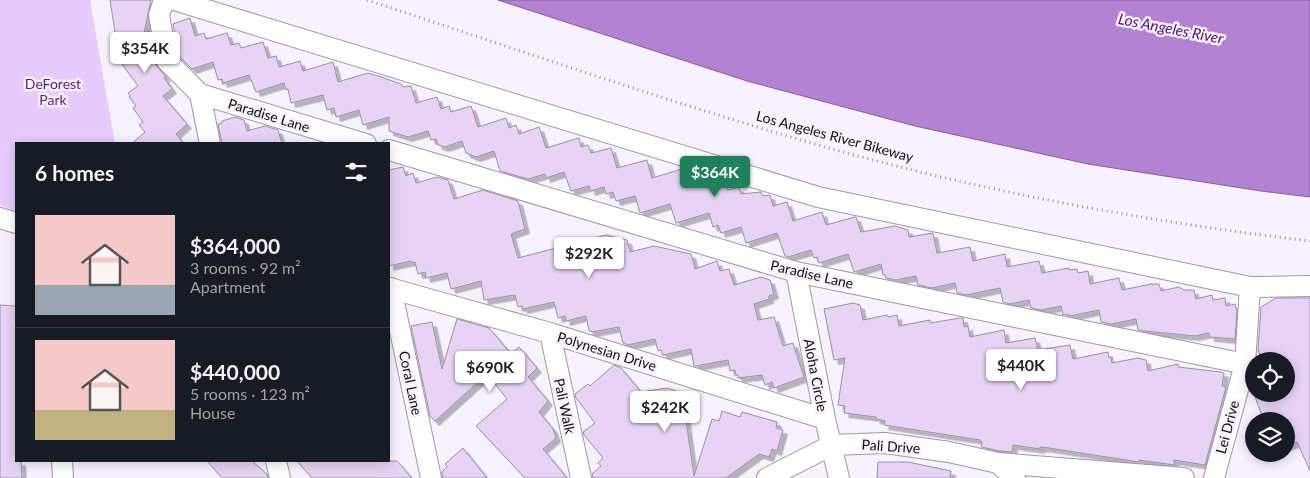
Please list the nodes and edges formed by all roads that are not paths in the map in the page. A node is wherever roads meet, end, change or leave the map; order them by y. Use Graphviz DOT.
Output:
graph roads {
  1 [pos="164,0"];
  2 [pos="174,0"];
  3 [pos="200,94"];
  4 [pos="210,142"];
  5 [pos="359,142"];
  6 [pos="390,150"];
  7 [pos="0,218"];
  8 [pos="15,223"];
  9 [pos="796,272"];
  10 [pos="1310,286"];
  11 [pos="390,288"];
  12 [pos="1250,288"];
  13 [pos="550,333"];
  14 [pos="1244,364"];
  15 [pos="825,419"];
  16 [pos="832,445"];
  17 [pos="62,462"];
  18 [pos="276,462"];
  19 [pos="998,463"];
  20 [pos="63,478"];
  21 [pos="280,478"];
  22 [pos="431,478"];
  23 [pos="581,478"];
  24 [pos="767,478"];
  25 [pos="839,478"];
  26 [pos="1015,478"];
  27 [pos="1184,478"];
  28 [pos="1214,478"];
  1 -- 3 [label="street"];
  2 -- 12 [label="street"];
  3 -- 4 [label="street"];
  3 -- 5 [label="street, Paradise Lane"];
  6 -- 9 [label="street, Paradise Lane"];
  7 -- 8 [label="street"];
  9 -- 14 [label="street, Paradise Lane"];
  9 -- 15 [label="street, Aloha Circle"];
  10 -- 12 [label="street"];
  11 -- 13 [label="street, Polynesian Drive"];
  11 -- 22 [label="street, Coral Lane"];
  12 -- 14 [label="street, Lei Drive"];
  13 -- 15 [label="street, Polynesian Drive"];
  13 -- 23 [label="street, Pali Walk"];
  14 -- 28 [label="street, Lei Drive"];
  15 -- 16 [label="street, Aloha Circle"];
  16 -- 19 [label="street, Pali Drive"];
  16 -- 24 [label="street, Pali Drive"];
  16 -- 25 [label="street, Aloha Circle"];
  17 -- 20 [label="street"];
  18 -- 21 [label="street"];
  19 -- 26 [label="street, Pali Drive"];
  19 -- 27 [label="street"];
}
